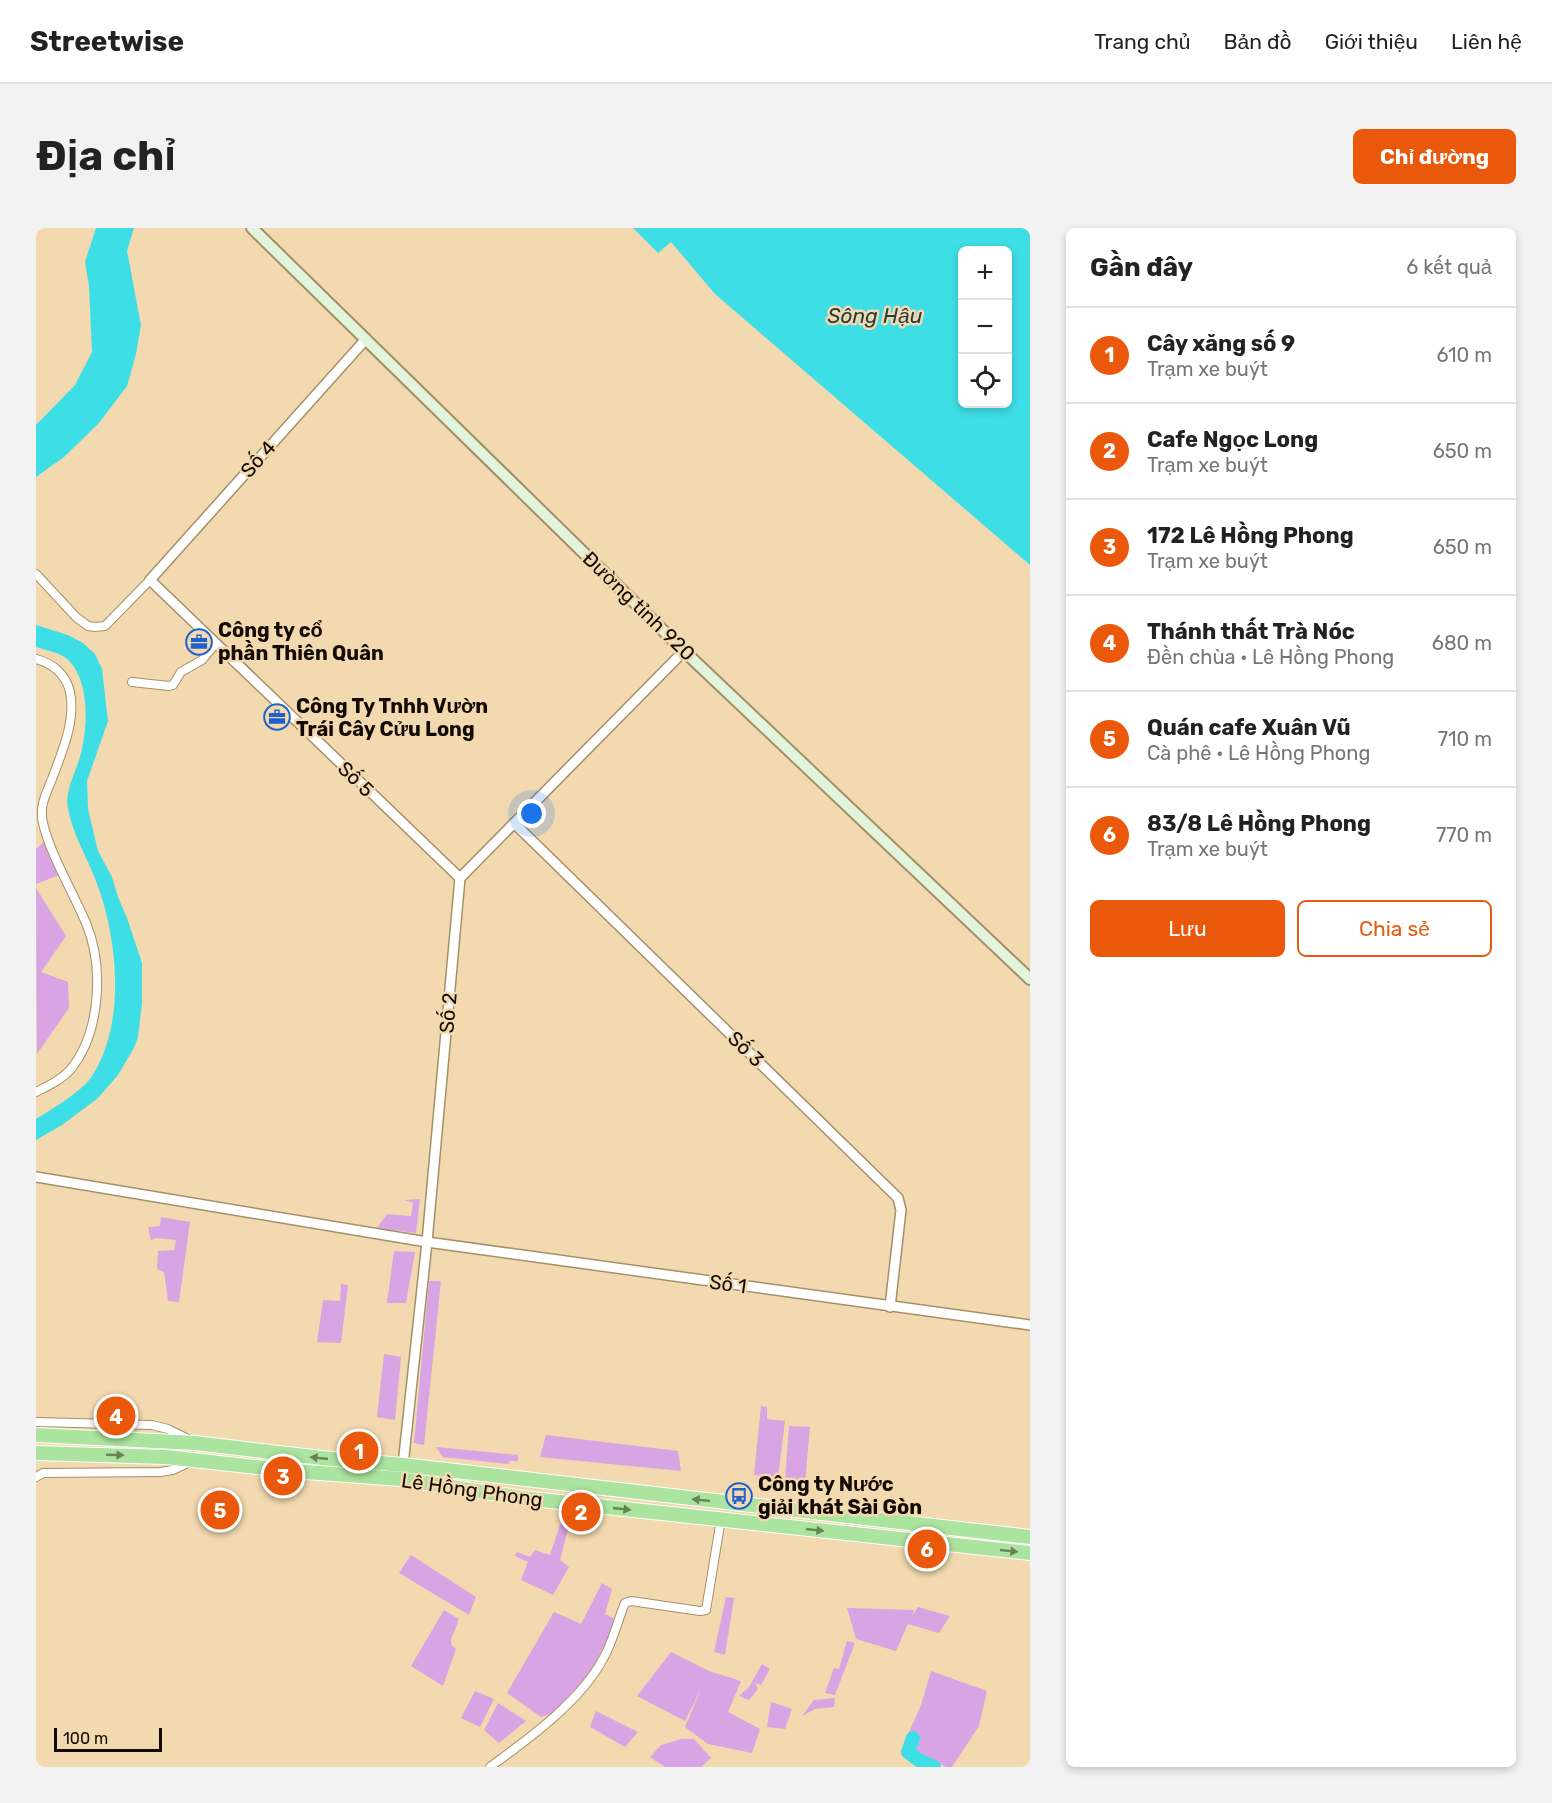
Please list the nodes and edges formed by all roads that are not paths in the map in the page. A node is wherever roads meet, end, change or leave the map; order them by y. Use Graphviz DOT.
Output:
graph roads {
  1 [pos="252,228"];
  2 [pos="366,339"];
  3 [pos="36,574"];
  4 [pos="150,580"];
  5 [pos="216,644"];
  6 [pos="684,651"];
  7 [pos="36,659"];
  8 [pos="132,682"];
  9 [pos="515,824"];
  10 [pos="460,878"];
  11 [pos="1030,979"];
  12 [pos="36,1092"];
  13 [pos="36,1177"];
  14 [pos="427,1242"];
  15 [pos="890,1307"];
  16 [pos="1030,1325"];
  17 [pos="36,1422"];
  18 [pos="36,1435"];
  19 [pos="195,1443"];
  20 [pos="36,1453"];
  21 [pos="192,1460"];
  22 [pos="402,1472"];
  23 [pos="36,1477"];
  24 [pos="721,1520"];
  25 [pos="1030,1537"];
  26 [pos="1030,1553"];
  27 [pos="490,1767"];
  1 -- 2 [label="main road, Đường tỉnh 920"];
  2 -- 4 [label="street, Số 4"];
  2 -- 6 [label="main road, Đường tỉnh 920"];
  3 -- 4 [label="street"];
  4 -- 5 [label="street, Số 5"];
  5 -- 8 [label="street"];
  5 -- 10 [label="street, Số 5"];
  6 -- 9 [label="street"];
  6 -- 11 [label="main road, Đường tỉnh 920"];
  7 -- 12 [label="street"];
  9 -- 10 [label="street"];
  9 -- 15 [label="street, Số 3"];
  10 -- 14 [label="street, Số 2"];
  13 -- 14 [label="street, Số 1"];
  14 -- 15 [label="street, Số 1"];
  14 -- 22 [label="street, Số 2"];
  15 -- 16 [label="street, Số 1"];
  17 -- 19 [label="street"];
  18 -- 19 [label="highway, Lê Hồng Phong"];
  22 -- 19 [label="highway, Lê Hồng Phong, one-way"];
  20 -- 21 [label="highway, Lê Hồng Phong, one-way"];
  21 -- 22 [label="highway, Lê Hồng Phong"];
  21 -- 23 [label="street"];
  22 -- 24 [label="highway, Lê Hồng Phong, one-way"];
  25 -- 22 [label="highway, Lê Hồng Phong, one-way"];
  24 -- 26 [label="highway, Lê Hồng Phong, one-way"];
  24 -- 27 [label="street"];
}
